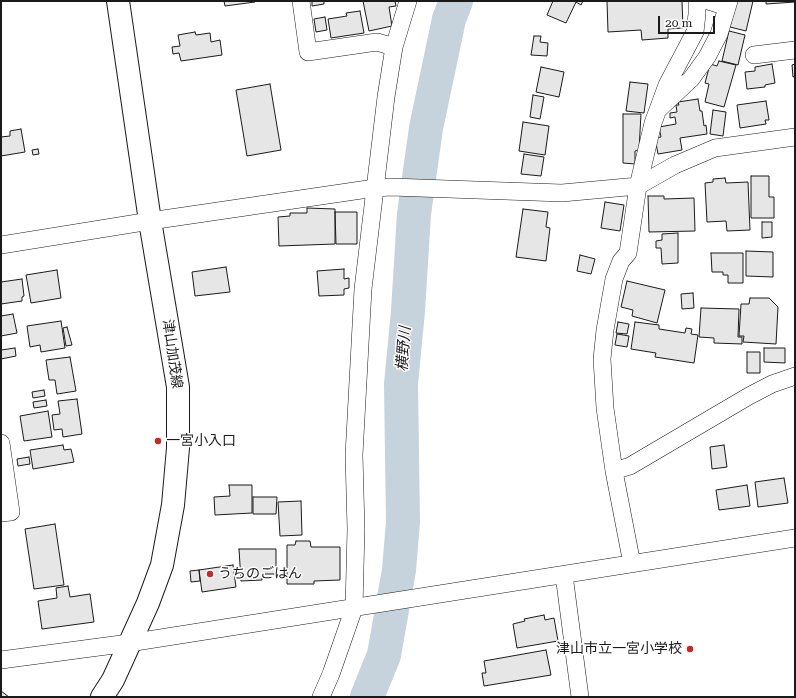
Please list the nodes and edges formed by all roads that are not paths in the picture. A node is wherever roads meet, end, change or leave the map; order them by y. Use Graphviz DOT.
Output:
graph roads {
  1 [pos="118,1"];
  2 [pos="301,1"];
  3 [pos="408,1"];
  4 [pos="696,1"];
  5 [pos="708,1"];
  6 [pos="728,4"];
  7 [pos="394,47"];
  8 [pos="795,50"];
  9 [pos="754,55"];
  10 [pos="658,109"];
  11 [pos="795,137"];
  12 [pos="638,186"];
  13 [pos="383,188"];
  14 [pos="150,221"];
  15 [pos="1,246"];
  16 [pos="795,376"];
  17 [pos="1,444"];
  18 [pos="614,472"];
  19 [pos="1,513"];
  20 [pos="795,538"];
  21 [pos="632,564"];
  22 [pos="564,575"];
  23 [pos="355,608"];
  24 [pos="129,643"];
  25 [pos="1,660"];
  26 [pos="102,697"];
  27 [pos="321,697"];
  28 [pos="580,697"];
  1 -- 14 [label="main road, 津山加茂線"];
  2 -- 7 [label="street"];
  3 -- 7 [label="street"];
  4 -- 10 [label="street"];
  5 -- 6 [label="street"];
  6 -- 10 [label="street"];
  7 -- 13 [label="street"];
  8 -- 9 [label="street"];
  10 -- 12 [label="street"];
  11 -- 12 [label="street"];
  12 -- 13 [label="street"];
  12 -- 18 [label="street"];
  13 -- 14 [label="street"];
  13 -- 23 [label="street"];
  14 -- 15 [label="street"];
  14 -- 24 [label="main road, 津山加茂線"];
  16 -- 18 [label="street"];
  17 -- 19 [label="street"];
  18 -- 21 [label="street"];
  20 -- 21 [label="street"];
  21 -- 22 [label="street"];
  22 -- 23 [label="street"];
  22 -- 28 [label="street"];
  23 -- 24 [label="street"];
  23 -- 27 [label="street"];
  24 -- 25 [label="street"];
  24 -- 26 [label="main road, 津山加茂線"];
}
